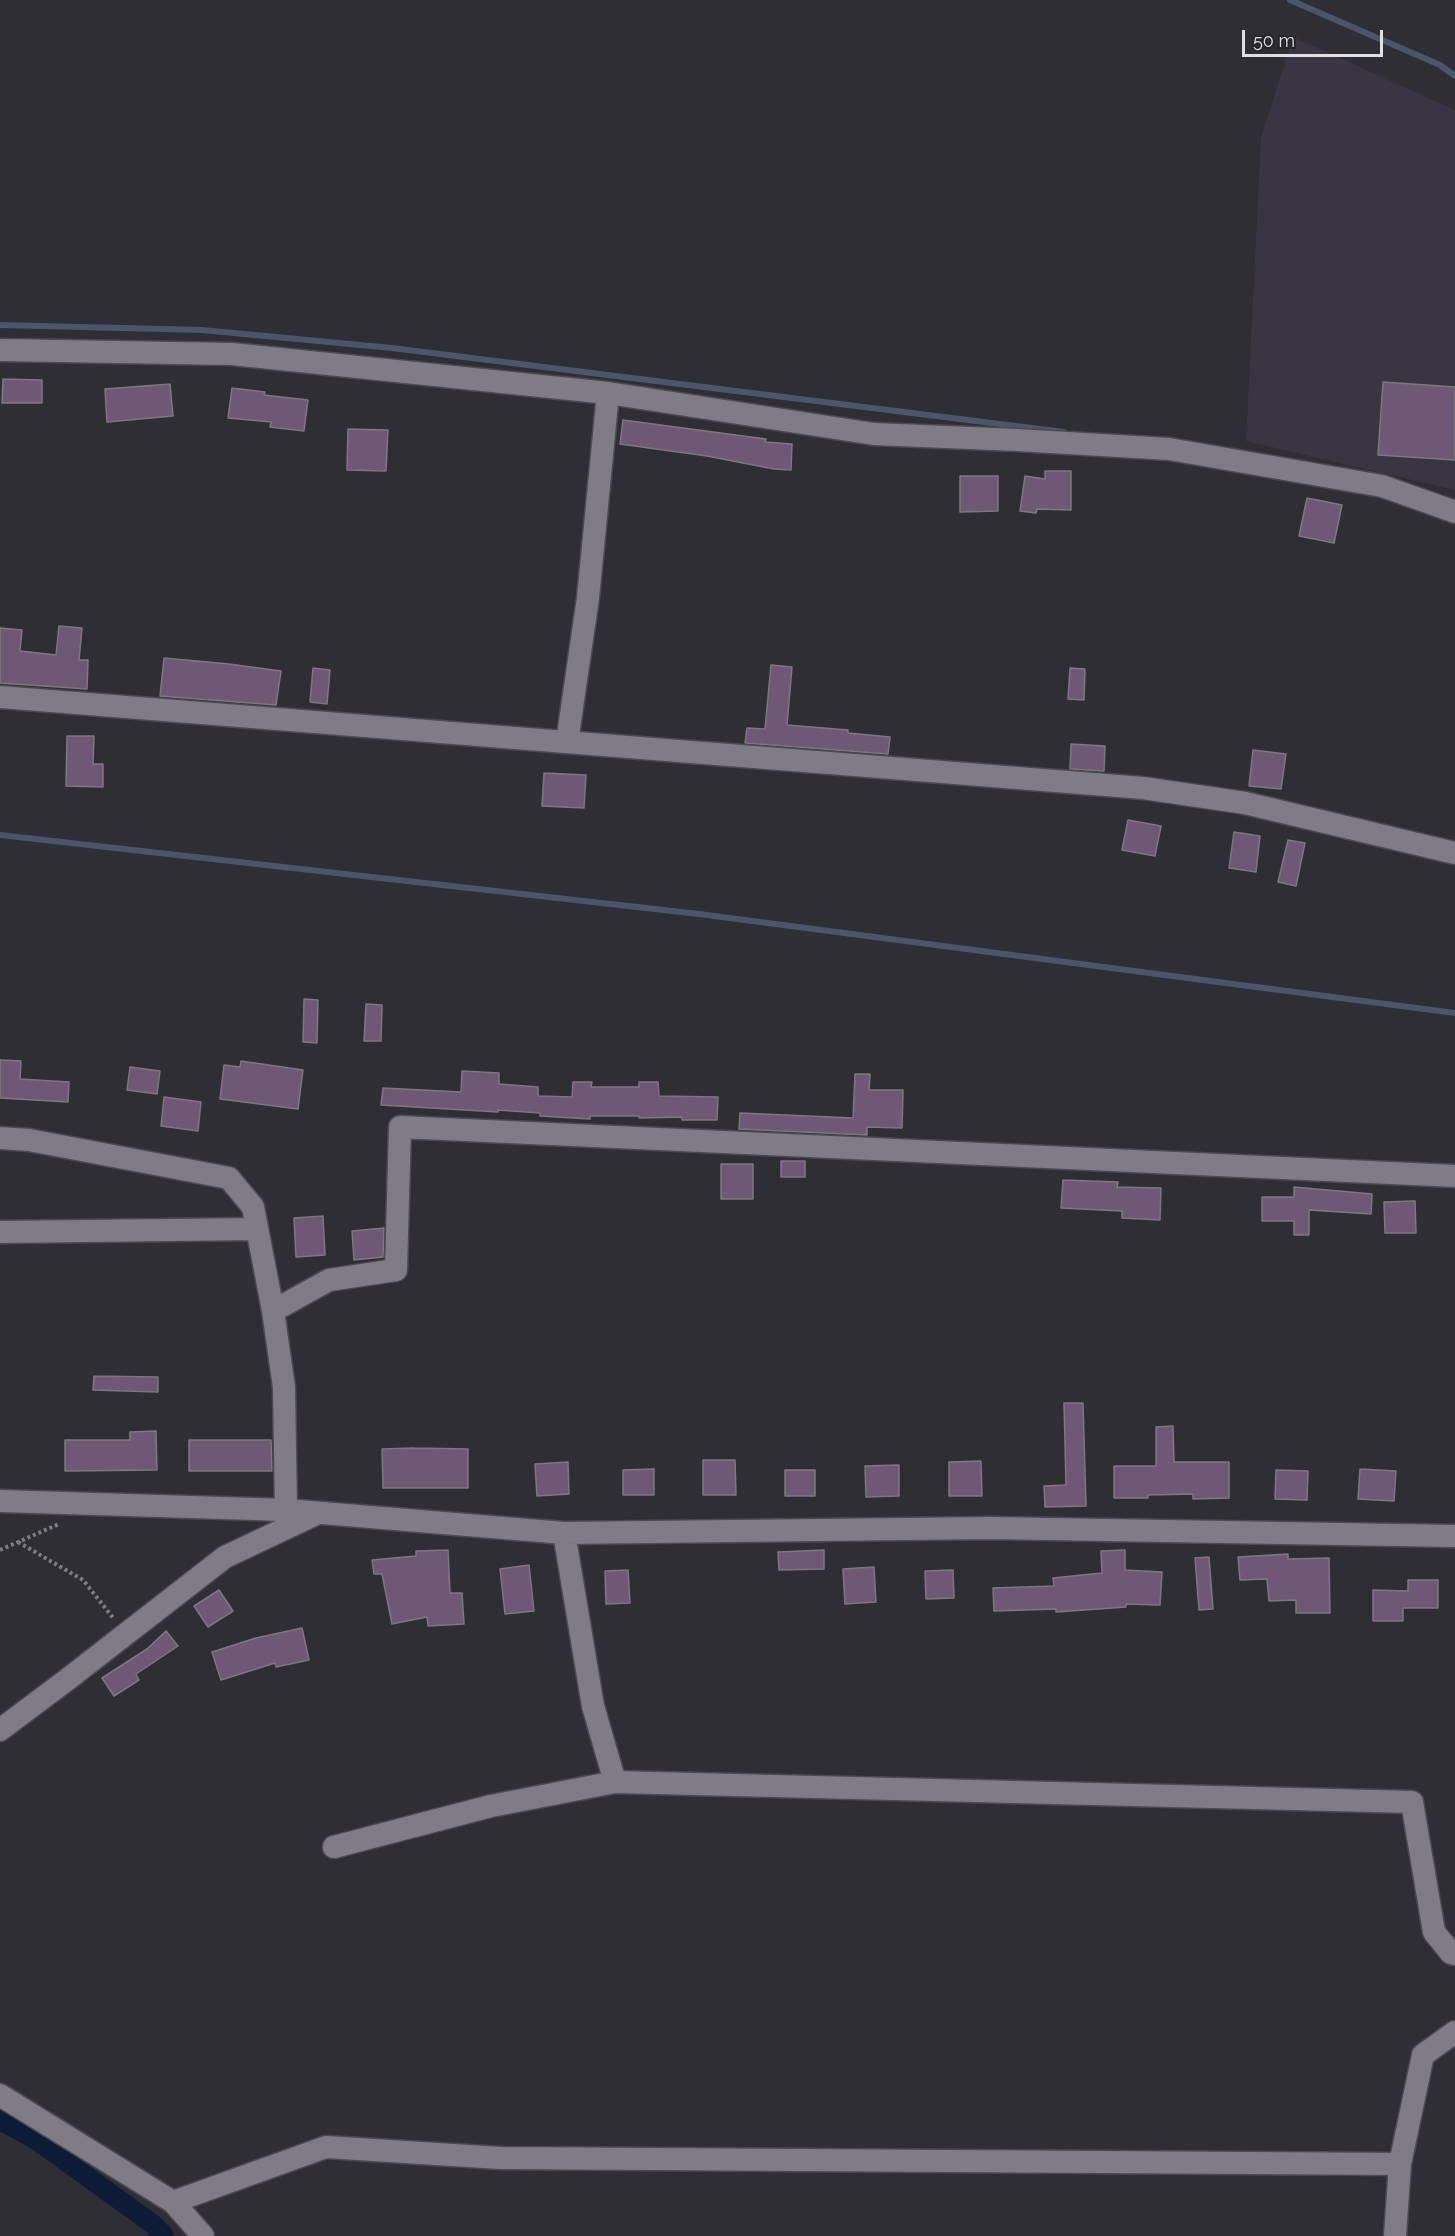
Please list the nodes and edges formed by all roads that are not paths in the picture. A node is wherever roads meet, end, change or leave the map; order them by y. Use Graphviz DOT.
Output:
graph roads {
  1 [pos="0,350"];
  2 [pos="608,393"];
  3 [pos="1455,512"];
  4 [pos="0,697"];
  5 [pos="567,742"];
  6 [pos="1455,853"];
  7 [pos="0,1138"];
  8 [pos="1455,1176"];
  9 [pos="257,1229"];
  10 [pos="0,1232"];
  11 [pos="273,1311"];
  12 [pos="0,1501"];
  13 [pos="286,1510"];
  14 [pos="319,1513"];
  15 [pos="564,1533"];
  16 [pos="1455,1536"];
  17 [pos="0,1730"];
  18 [pos="615,1782"];
  19 [pos="334,1847"];
  20 [pos="1455,1954"];
  21 [pos="1455,2032"];
  22 [pos="0,2096"];
  23 [pos="1400,2164"];
  24 [pos="173,2202"];
  25 [pos="203,2236"];
  26 [pos="1395,2236"];
  1 -- 2 [label="street"];
  2 -- 3 [label="street"];
  2 -- 5 [label="street"];
  4 -- 5 [label="street"];
  5 -- 6 [label="street"];
  7 -- 9 [label="street"];
  8 -- 11 [label="street"];
  9 -- 10 [label="street"];
  9 -- 11 [label="street"];
  11 -- 13 [label="street"];
  12 -- 13 [label="street"];
  13 -- 14 [label="street"];
  14 -- 15 [label="street"];
  14 -- 17 [label="street"];
  15 -- 16 [label="street"];
  15 -- 18 [label="street"];
  18 -- 19 [label="street"];
  18 -- 20 [label="street"];
  21 -- 23 [label="street"];
  22 -- 24 [label="street"];
  23 -- 24 [label="street"];
  23 -- 26 [label="street"];
  24 -- 25 [label="street"];
}
